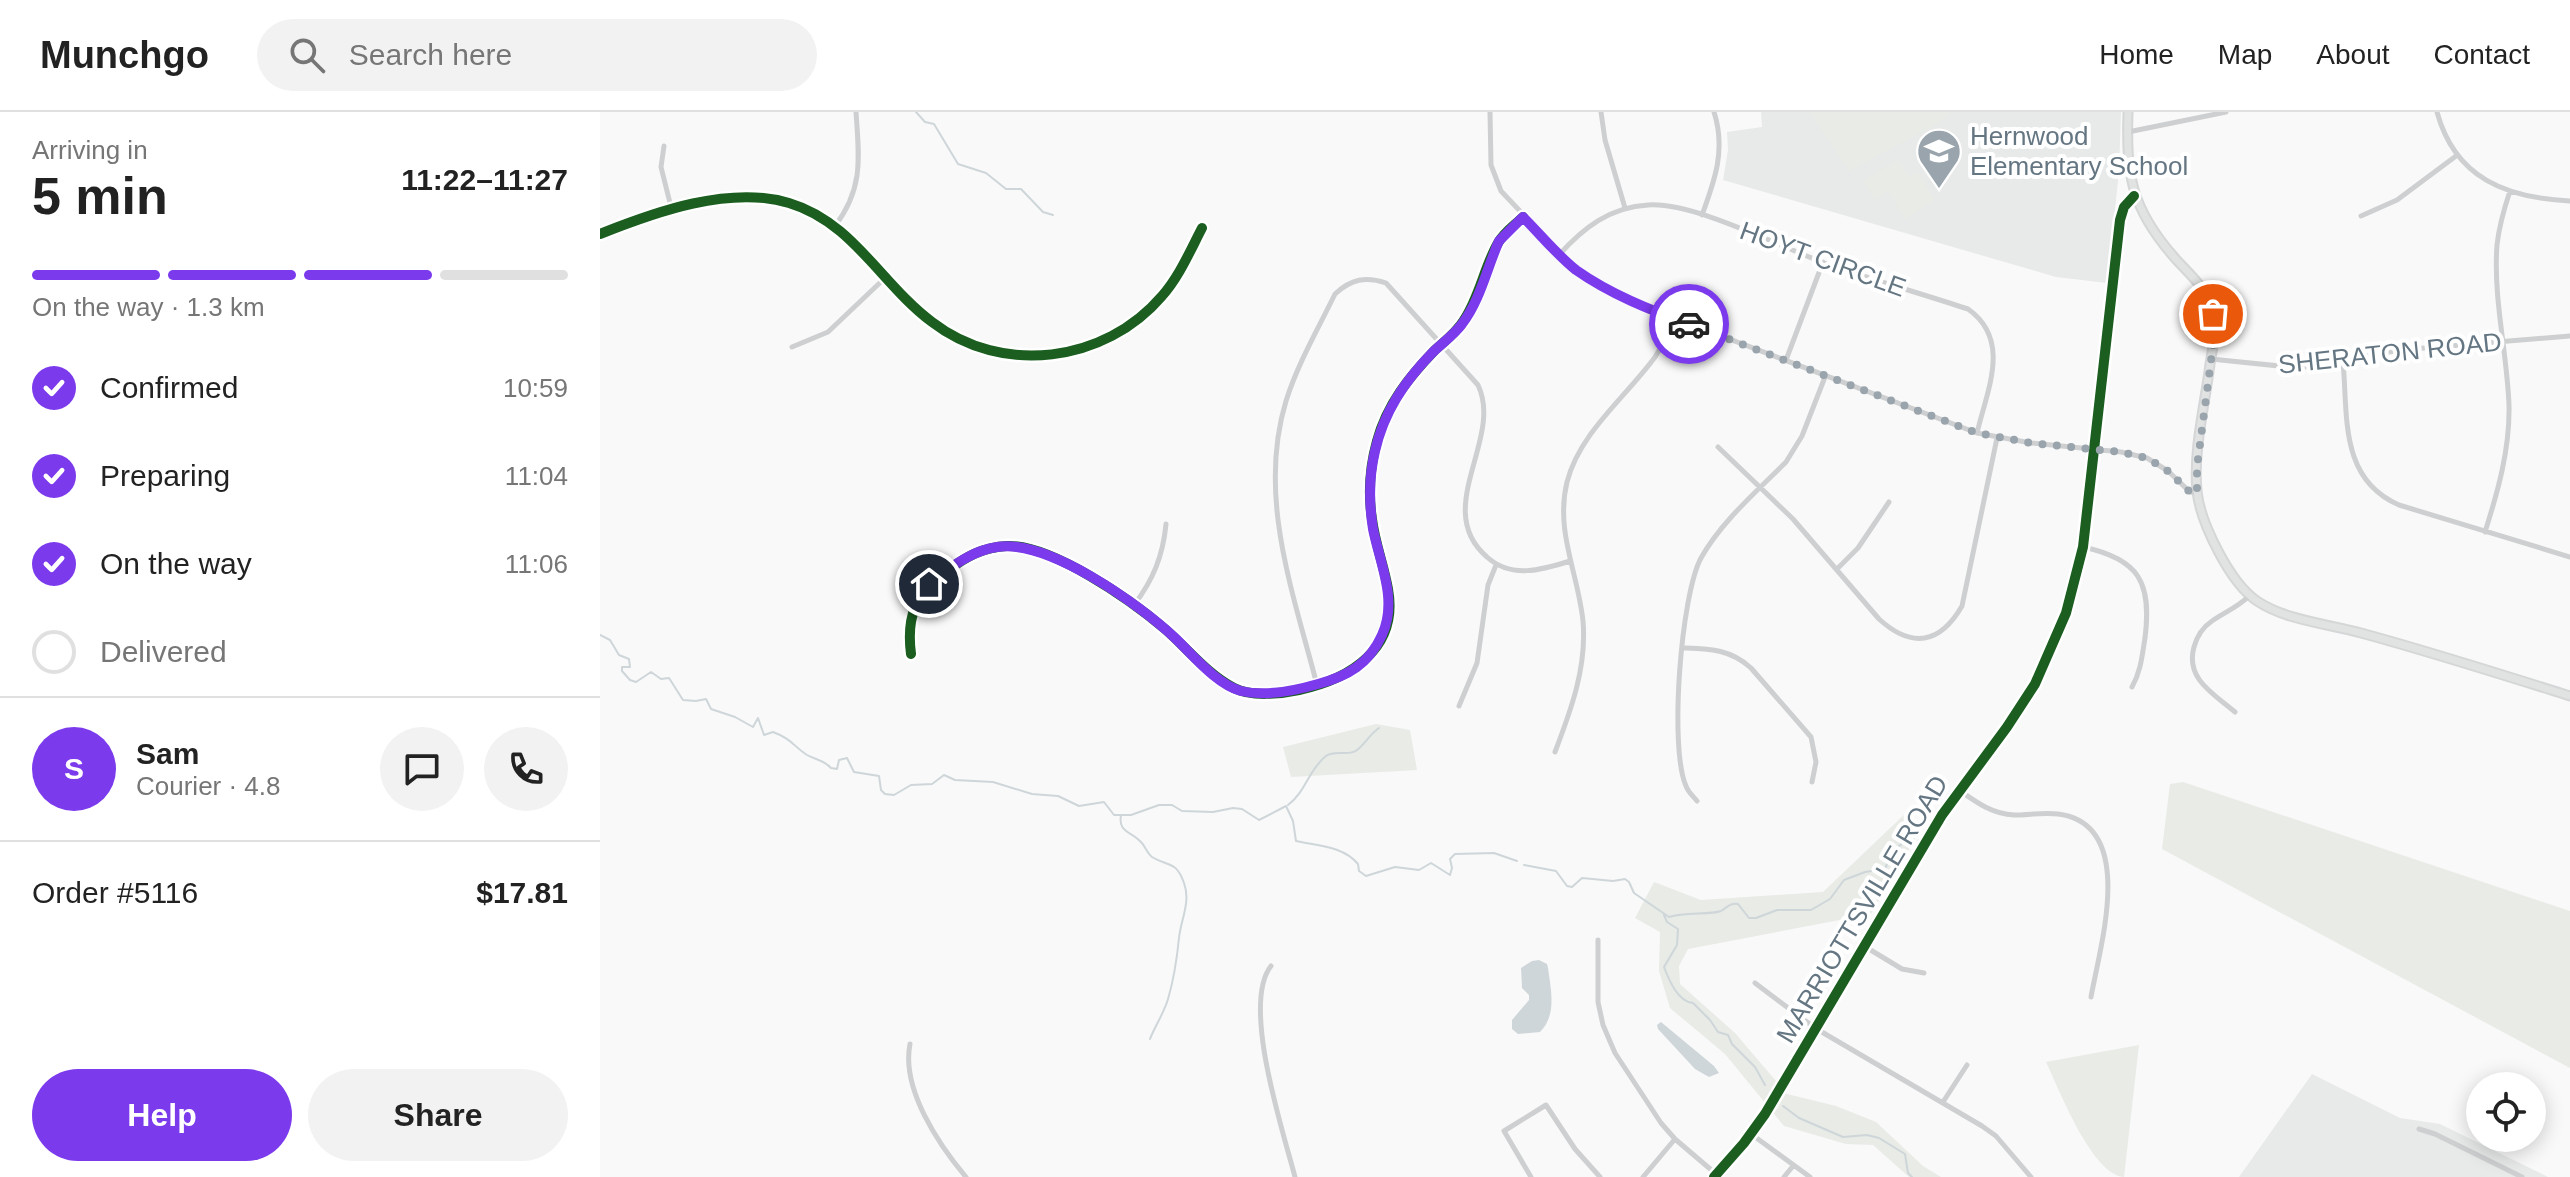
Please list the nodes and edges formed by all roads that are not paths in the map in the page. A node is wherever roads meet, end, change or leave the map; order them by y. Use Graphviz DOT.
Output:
graph roads {
  1 [pos="856,112"];
  2 [pos="1490,112"];
  3 [pos="1601,112"];
  4 [pos="1714,112"];
  5 [pos="2128,112"];
  6 [pos="2226,112"];
  7 [pos="2437,112"];
  8 [pos="2127,132"];
  9 [pos="664,146"];
  10 [pos="2456,156"];
  11 [pos="2510,191"];
  12 [pos="2134,196"];
  13 [pos="2570,201"];
  14 [pos="1625,208"];
  15 [pos="672,211"];
  16 [pos="1702,215"];
  17 [pos="2361,216"];
  18 [pos="1523,217"];
  19 [pos="835,226"];
  20 [pos="1202,228"];
  21 [pos="600,234"];
  22 [pos="1559,255"];
  23 [pos="1823,262"];
  24 [pos="886,277"];
  25 [pos="1674,318"];
  26 [pos="2570,336"];
  27 [pos="2505,341"];
  28 [pos="1442,343"];
  29 [pos="792,347"];
  30 [pos="2211,359"];
  31 [pos="1786,360"];
  32 [pos="2343,361"];
  33 [pos="1825,377"];
  34 [pos="1977,433"];
  35 [pos="1997,438"];
  36 [pos="1718,447"];
  37 [pos="2094,450"];
  38 [pos="1761,488"];
  39 [pos="2197,493"];
  40 [pos="1889,502"];
  41 [pos="1166,524"];
  42 [pos="2485,532"];
  43 [pos="2083,547"];
  44 [pos="2570,557"];
  45 [pos="1570,561"];
  46 [pos="1496,565"];
  47 [pos="1837,569"];
  48 [pos="2249,596"];
  49 [pos="1134,605"];
  50 [pos="1683,648"];
  51 [pos="911,654"];
  52 [pos="1317,685"];
  53 [pos="2132,687"];
  54 [pos="2570,696"];
  55 [pos="1459,706"];
  56 [pos="2235,712"];
  57 [pos="1555,752"];
  58 [pos="1812,782"];
  59 [pos="1959,790"];
  60 [pos="1697,801"];
  61 [pos="1598,940"];
  62 [pos="1864,946"];
  63 [pos="1271,966"];
  64 [pos="1924,973"];
  65 [pos="1755,983"];
  66 [pos="2091,997"];
  67 [pos="1815,1028"];
  68 [pos="910,1044"];
  69 [pos="1967,1065"];
  70 [pos="1943,1102"];
  71 [pos="2419,1129"];
  72 [pos="1751,1134"];
  73 [pos="1675,1139"];
  74 [pos="1794,1165"];
  75 [pos="1715,1176"];
  76 [pos="966,1177"];
  77 [pos="1295,1177"];
  78 [pos="1531,1177"];
  79 [pos="1600,1177"];
  80 [pos="1643,1177"];
  81 [pos="1784,1177"];
  82 [pos="1810,1177"];
  83 [pos="2031,1177"];
  84 [pos="2522,1177"];
  1 -- 19 [label="street"];
  2 -- 18 [label="street"];
  3 -- 14 [label="street"];
  4 -- 16 [label="street"];
  5 -- 8 [label="main road"];
  6 -- 8 [label="street"];
  7 -- 10 [label="street"];
  8 -- 12 [label="main road"];
  9 -- 15 [label="street"];
  10 -- 11 [label="street"];
  10 -- 17 [label="street"];
  11 -- 13 [label="street"];
  11 -- 27 [label="street"];
  12 -- 30 [label="main road"];
  12 -- 37 [label="street, MARRIOTTSVILLE ROAD"];
  14 -- 16 [label="street, HOYT CIRCLE"];
  14 -- 22 [label="street, HOYT CIRCLE"];
  15 -- 19 [label="street"];
  15 -- 21 [label="street"];
  16 -- 23 [label="street, HOYT CIRCLE"];
  18 -- 22 [label="street"];
  18 -- 28 [label="street"];
  19 -- 24 [label="street"];
  20 -- 24 [label="street"];
  22 -- 25 [label="street"];
  23 -- 31 [label="street"];
  23 -- 34 [label="street, HOYT CIRCLE"];
  24 -- 29 [label="street"];
  25 -- 31 [label="street"];
  25 -- 45 [label="street"];
  26 -- 27 [label="street, SHERATON ROAD"];
  27 -- 32 [label="street, SHERATON ROAD"];
  27 -- 42 [label="street"];
  28 -- 46 [label="street"];
  28 -- 52 [label="street"];
  28 -- 52 [label="street"];
  30 -- 32 [label="street, SHERATON ROAD"];
  30 -- 39 [label="main road"];
  31 -- 33 [label="street"];
  32 -- 42 [label="street"];
  33 -- 34 [label="street"];
  33 -- 38 [label="street"];
  34 -- 35 [label="street"];
  35 -- 37 [label="street"];
  35 -- 47 [label="street"];
  36 -- 38 [label="street"];
  37 -- 39 [label="street"];
  37 -- 43 [label="street, MARRIOTTSVILLE ROAD"];
  38 -- 47 [label="street"];
  38 -- 50 [label="street"];
  39 -- 48 [label="main road"];
  40 -- 47 [label="street"];
  41 -- 49 [label="street"];
  42 -- 44 [label="street"];
  43 -- 53 [label="street"];
  43 -- 59 [label="street, MARRIOTTSVILLE ROAD"];
  45 -- 46 [label="street"];
  45 -- 57 [label="street"];
  46 -- 55 [label="street"];
  48 -- 54 [label="main road"];
  48 -- 56 [label="street"];
  49 -- 51 [label="street"];
  49 -- 52 [label="street"];
  50 -- 58 [label="street"];
  50 -- 60 [label="street"];
  59 -- 62 [label="street, MARRIOTTSVILLE ROAD"];
  59 -- 66 [label="street"];
  61 -- 73 [label="street"];
  62 -- 64 [label="street"];
  62 -- 67 [label="street, MARRIOTTSVILLE ROAD"];
  63 -- 77 [label="street"];
  65 -- 67 [label="street"];
  67 -- 70 [label="street"];
  67 -- 72 [label="street, MARRIOTTSVILLE ROAD"];
  68 -- 76 [label="street"];
  69 -- 70 [label="street"];
  70 -- 83 [label="street"];
  71 -- 84 [label="street"];
  72 -- 74 [label="street"];
  72 -- 75 [label="street, MARRIOTTSVILLE ROAD"];
  73 -- 75 [label="street"];
  73 -- 80 [label="street"];
  74 -- 81 [label="street"];
  74 -- 82 [label="street"];
  78 -- 79 [label="street"];
}
